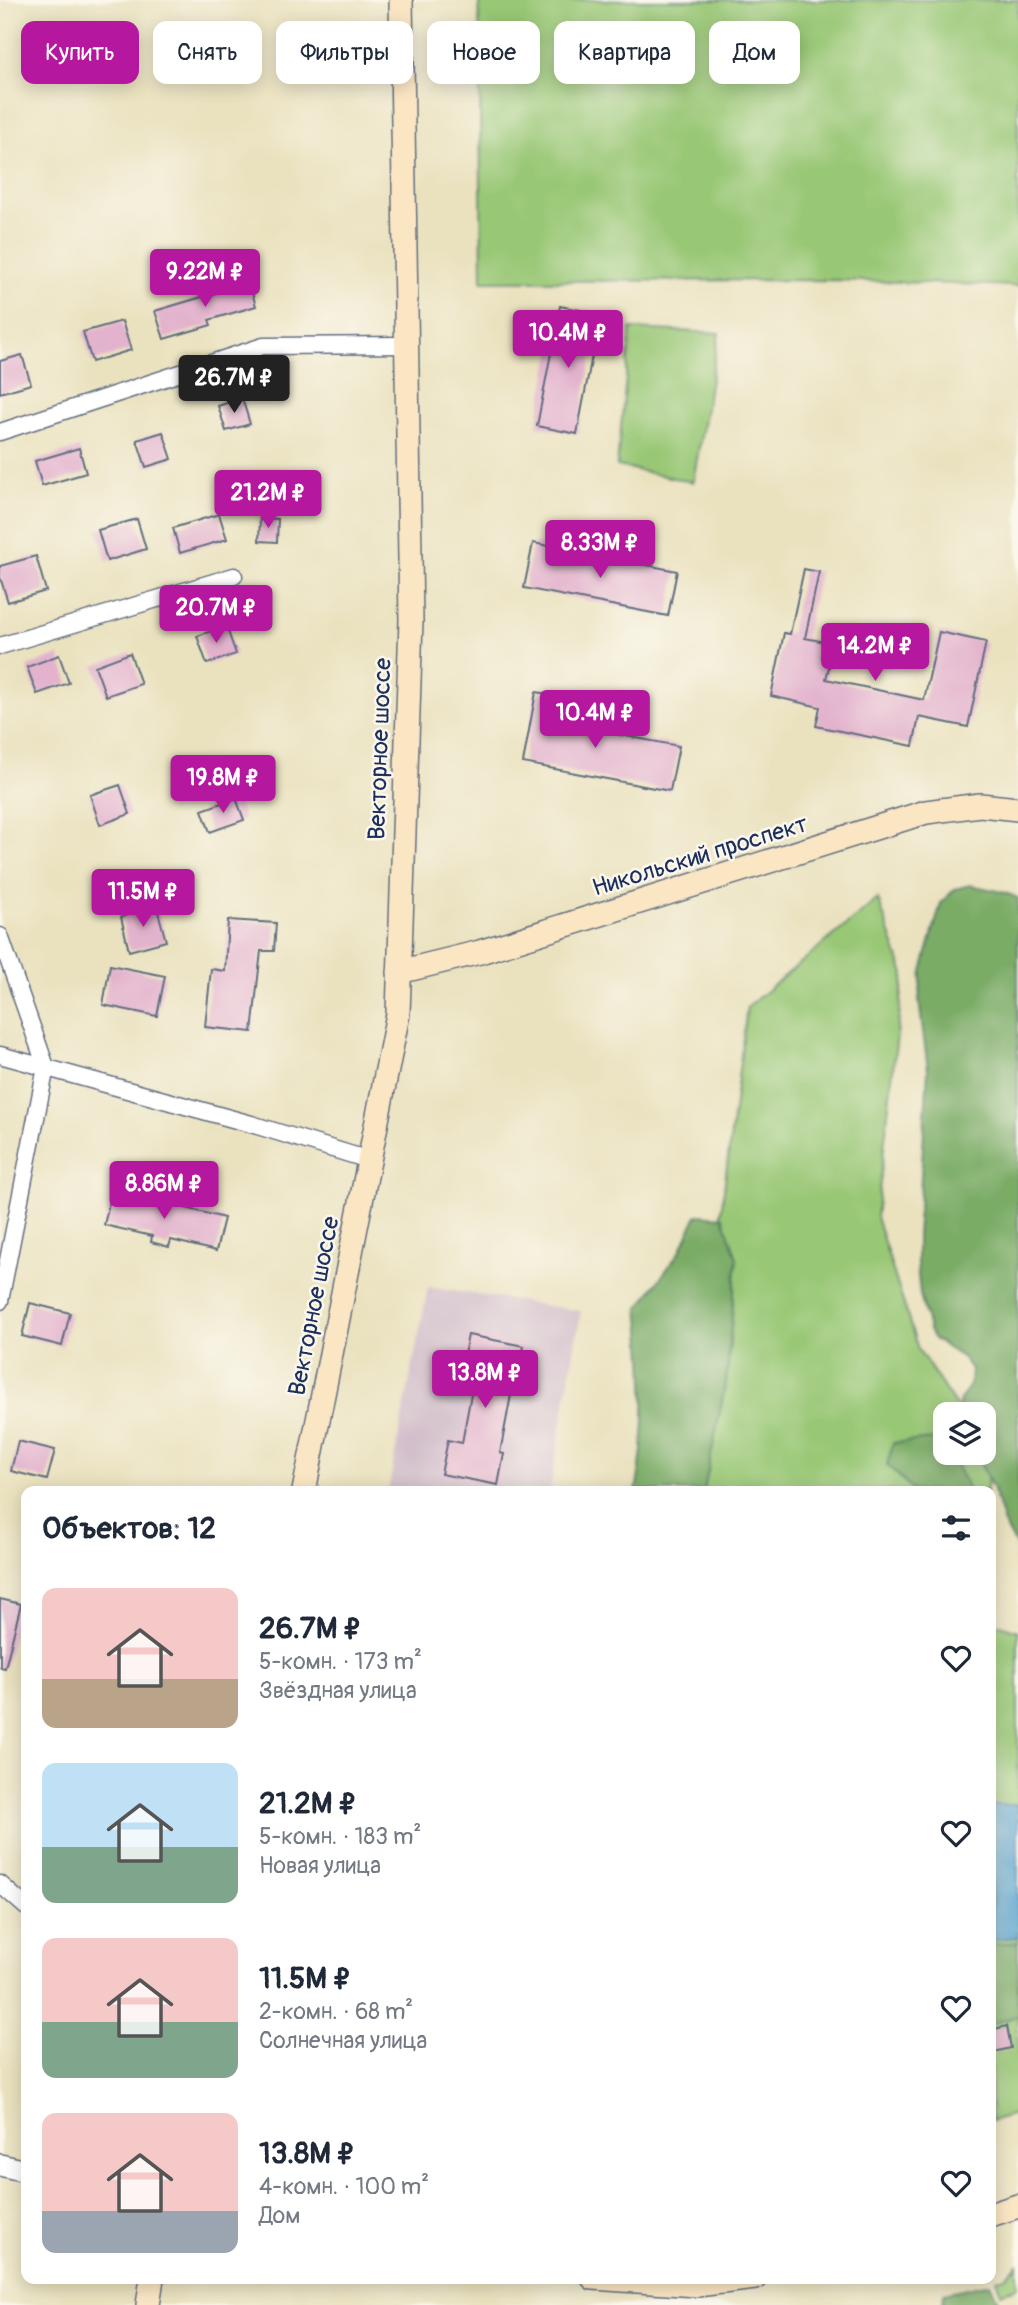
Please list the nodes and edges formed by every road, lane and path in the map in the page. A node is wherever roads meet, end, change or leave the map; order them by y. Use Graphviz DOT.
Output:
graph roads {
  1 [pos="401,0"];
  2 [pos="408,345"];
  3 [pos="0,432"];
  4 [pos="234,576"];
  5 [pos="0,646"];
  6 [pos="1018,809"];
  7 [pos="0,936"];
  8 [pos="399,972"];
  9 [pos="0,1055"];
  10 [pos="46,1068"];
  11 [pos="369,1160"];
  12 [pos="0,1301"];
  13 [pos="305,1486"];
  14 [pos="0,1884"];
  15 [pos="21,1903"];
  16 [pos="0,2165"];
  17 [pos="21,2170"];
  18 [pos="1018,2206"];
  19 [pos="996,2213"];
  20 [pos="151,2284"];
  21 [pos="682,2284"];
  22 [pos="705,2284"];
  23 [pos="148,2305"];
  1 -- 2 [label="main road, Векторное шоссе"];
  2 -- 3 [label="street"];
  2 -- 8 [label="main road, Векторное шоссе"];
  4 -- 5 [label="street"];
  6 -- 8 [label="main road, Никольский проспект"];
  7 -- 10 [label="street"];
  8 -- 11 [label="main road, Векторное шоссе"];
  9 -- 10 [label="street"];
  10 -- 11 [label="street"];
  10 -- 12 [label="street"];
  11 -- 13 [label="main road, Векторное шоссе"];
  14 -- 15 [label="street"];
  16 -- 17 [label="street"];
  18 -- 19 [label="main road"];
  20 -- 23 [label="main road"];
  21 -- 22 [label="main road"];
}
